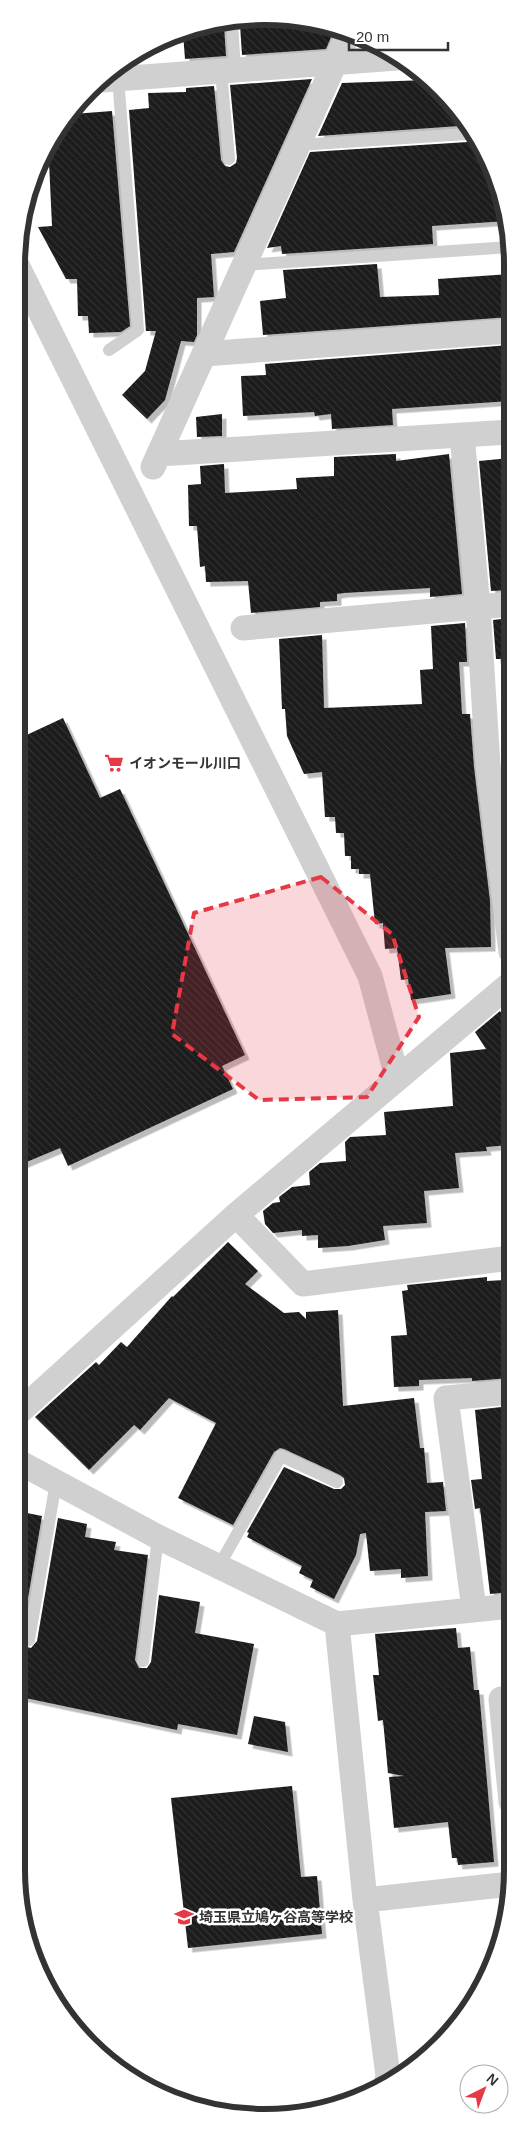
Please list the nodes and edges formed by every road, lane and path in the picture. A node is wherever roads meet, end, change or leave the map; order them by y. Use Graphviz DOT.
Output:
graph roads {
  1 [pos="232,27"];
  2 [pos="346,40"];
  3 [pos="387,59"];
  4 [pos="336,64"];
  5 [pos="228,71"];
  6 [pos="113,79"];
  7 [pos="110,81"];
  8 [pos="466,134"];
  9 [pos="299,145"];
  10 [pos="229,159"];
  11 [pos="503,248"];
  12 [pos="244,265"];
  13 [pos="25,281"];
  14 [pos="504,332"];
  15 [pos="109,350"];
  16 [pos="204,354"];
  17 [pos="504,432"];
  18 [pos="462,435"];
  19 [pos="504,605"];
  20 [pos="478,607"];
  21 [pos="243,628"];
  22 [pos="504,895"];
  23 [pos="504,989"];
  24 [pos="397,1077"];
  25 [pos="236,1215"];
  26 [pos="504,1259"];
  27 [pos="504,1393"];
  28 [pos="25,1407"];
  29 [pos="25,1465"];
  30 [pos="56,1482"];
  31 [pos="337,1482"];
  32 [pos="158,1537"];
  33 [pos="220,1566"];
  34 [pos="504,1607"];
  35 [pos="474,1609"];
  36 [pos="337,1624"];
  37 [pos="29,1640"];
  38 [pos="143,1661"];
  39 [pos="504,1699"];
  40 [pos="504,1730"];
  41 [pos="503,1885"];
  42 [pos="365,1900"];
  43 [pos="390,2073"];
  1 -- 5 [label="lane"];
  2 -- 4 [label="street"];
  3 -- 4 [label="street"];
  4 -- 5 [label="street"];
  4 -- 9 [label="street"];
  5 -- 6 [label="street"];
  5 -- 10 [label="lane"];
  7 -- 15 [label="lane"];
  8 -- 9 [label="lane"];
  9 -- 12 [label="street"];
  11 -- 12 [label="lane"];
  12 -- 16 [label="street"];
  13 -- 24 [label="street"];
  14 -- 16 [label="street"];
  16 -- 18 [label="street"];
  17 -- 18 [label="street"];
  18 -- 20 [label="street"];
  19 -- 20 [label="street"];
  20 -- 21 [label="street"];
  20 -- 22 [label="street"];
  23 -- 24 [label="street"];
  24 -- 25 [label="street"];
  25 -- 26 [label="street"];
  25 -- 28 [label="street"];
  27 -- 35 [label="street"];
  29 -- 30 [label="street"];
  30 -- 32 [label="street"];
  30 -- 37 [label="lane"];
  31 -- 33 [label="lane"];
  32 -- 33 [label="street"];
  32 -- 38 [label="lane"];
  33 -- 36 [label="street"];
  34 -- 35 [label="street"];
  35 -- 36 [label="street"];
  36 -- 42 [label="street"];
  39 -- 40 [label="street"];
  41 -- 42 [label="street"];
  42 -- 43 [label="street"];
}
